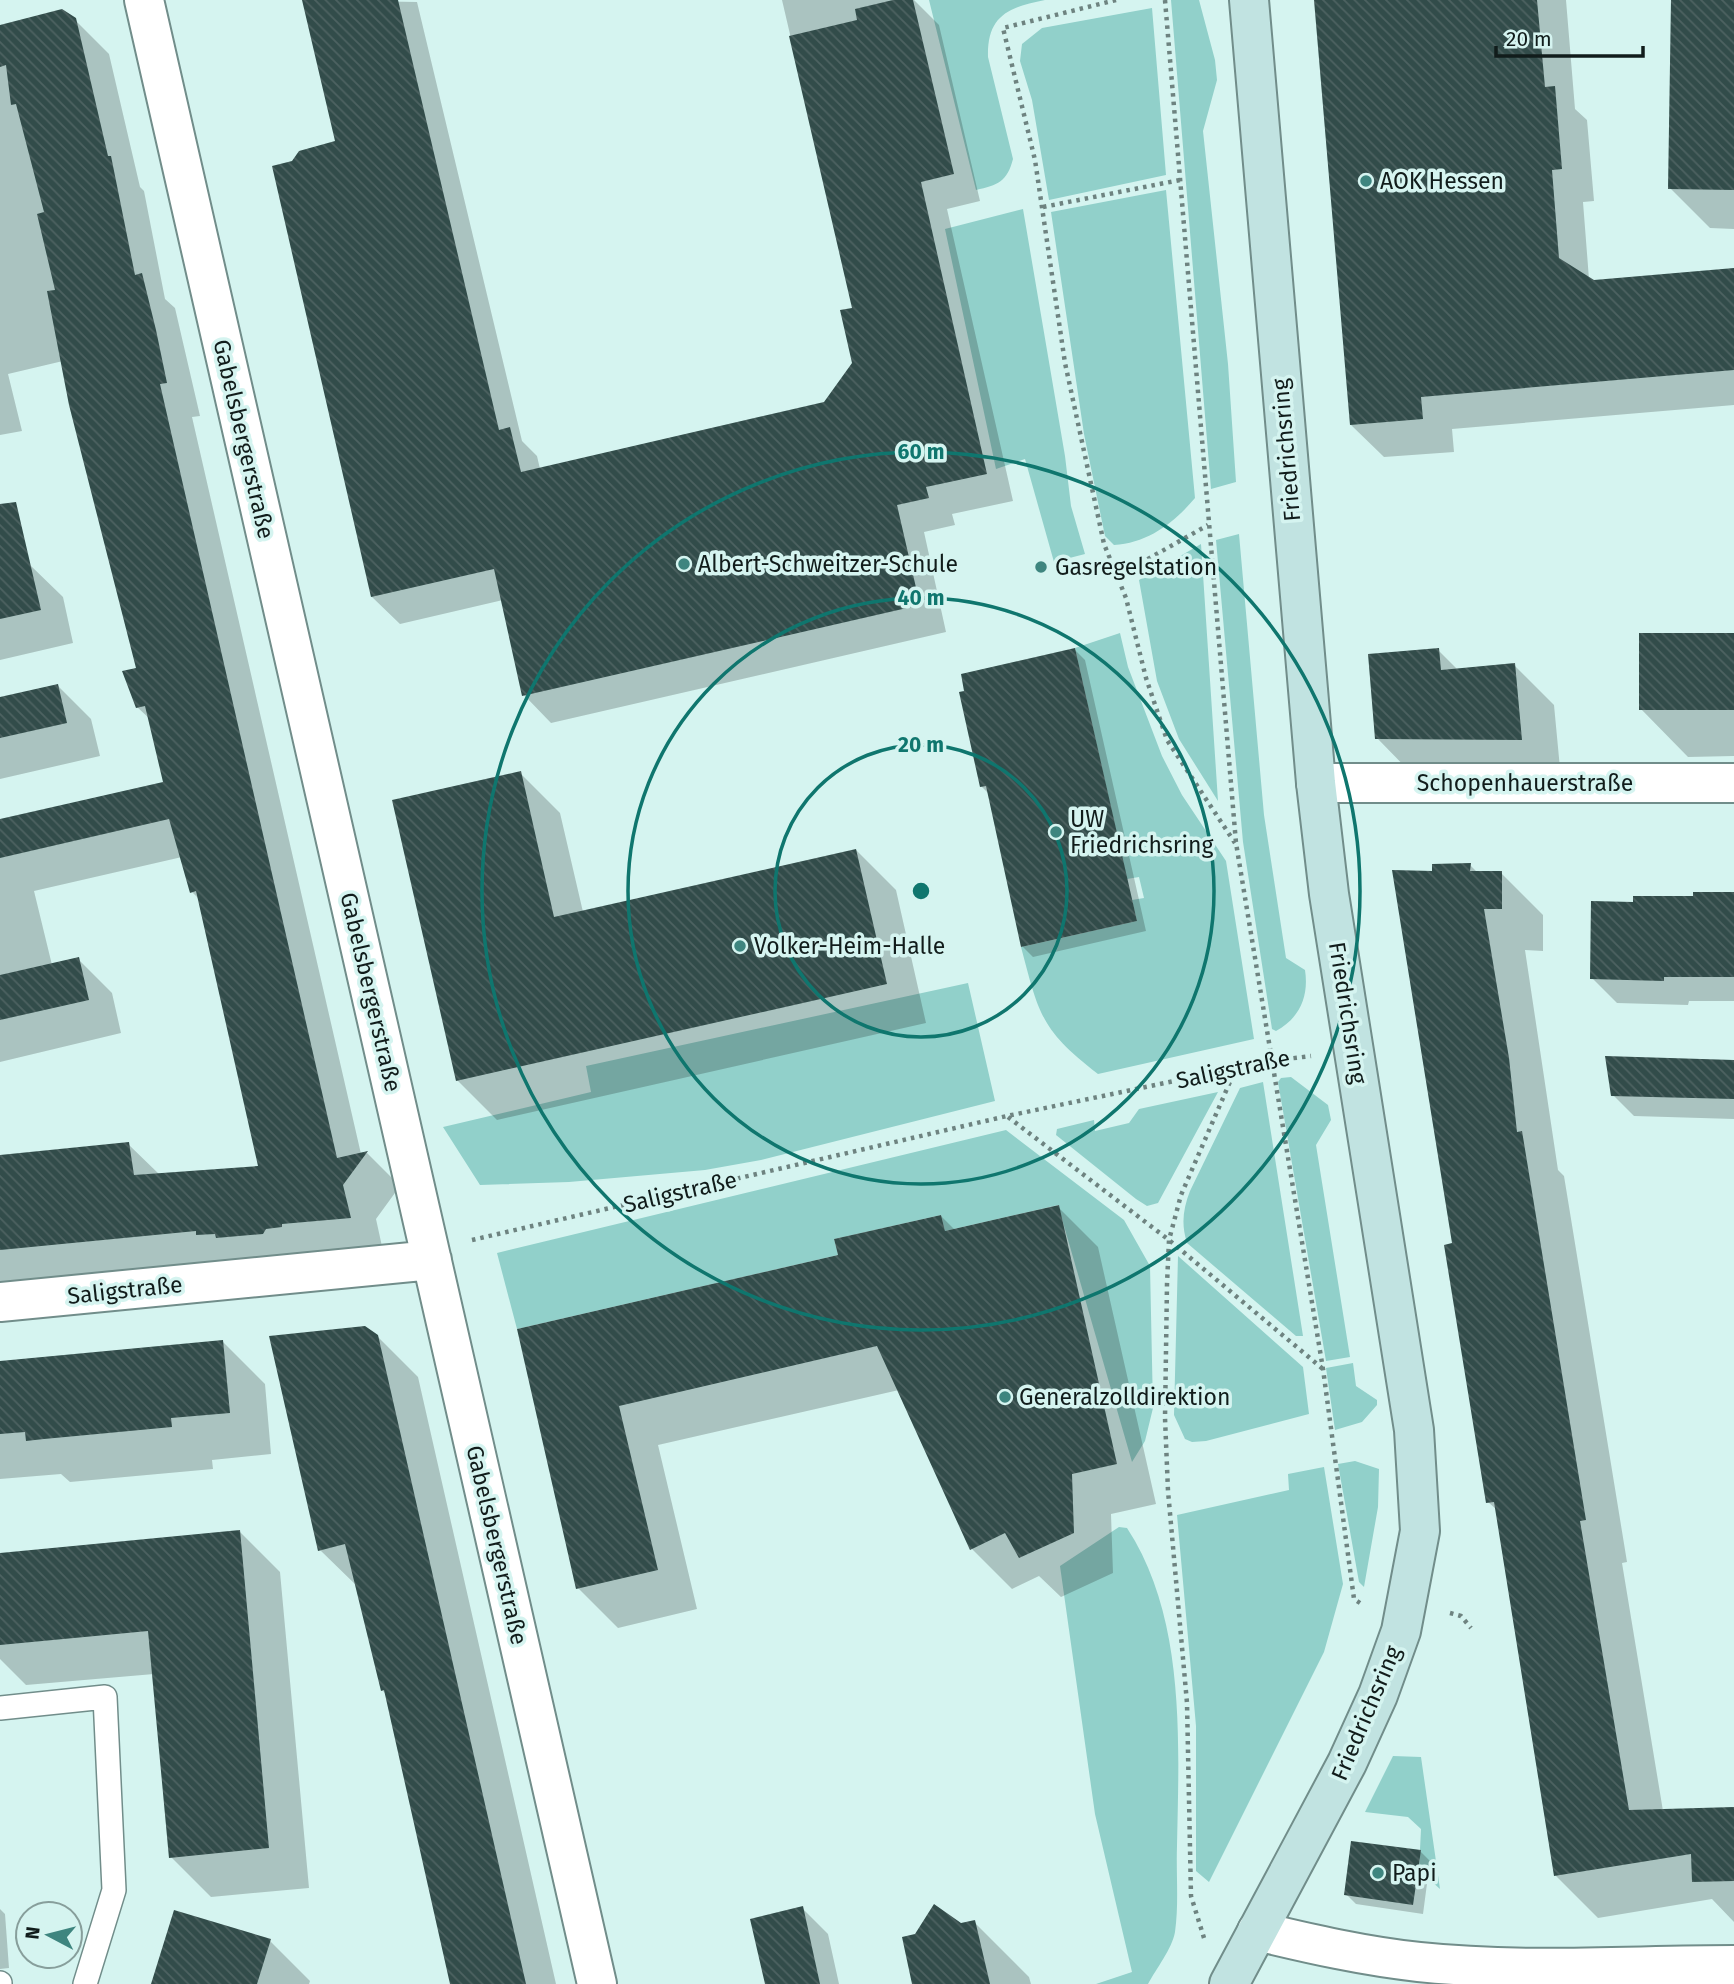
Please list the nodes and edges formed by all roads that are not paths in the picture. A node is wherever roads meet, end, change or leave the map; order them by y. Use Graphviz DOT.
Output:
graph roads {
  1 [pos="144,0"];
  2 [pos="1249,0"];
  3 [pos="1315,783"];
  4 [pos="1734,783"];
  5 [pos="432,1260"];
  6 [pos="0,1302"];
  7 [pos="0,1708"];
  8 [pos="1256,1931"];
  9 [pos="1734,1965"];
  10 [pos="85,1984"];
  11 [pos="597,1984"];
  12 [pos="1229,1984"];
  1 -- 5 [label="street, Gabelsbergerstraße"];
  2 -- 3 [label="street, Friedrichsring"];
  3 -- 4 [label="street, Schopenhauerstraße"];
  3 -- 8 [label="street, Friedrichsring"];
  5 -- 6 [label="street, Saligstraße"];
  5 -- 11 [label="street, Gabelsbergerstraße"];
  7 -- 10 [label="lane"];
  8 -- 9 [label="street"];
  8 -- 12 [label="street, Friedrichsring"];
}
